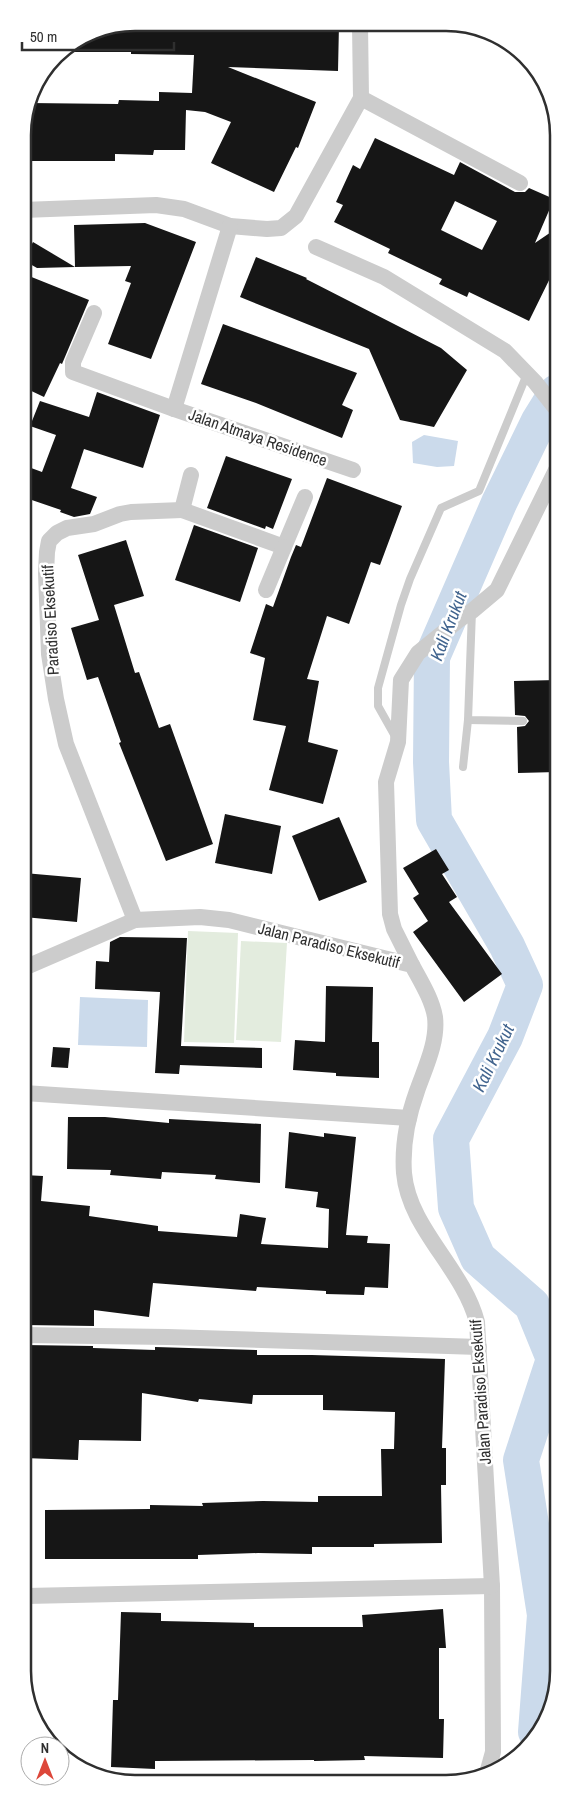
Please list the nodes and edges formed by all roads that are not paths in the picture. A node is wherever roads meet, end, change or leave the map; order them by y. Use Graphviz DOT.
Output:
graph roads {
  1 [pos="360,31"];
  2 [pos="360,98"];
  3 [pos="520,183"];
  4 [pos="31,210"];
  5 [pos="230,226"];
  6 [pos="316,247"];
  7 [pos="94,313"];
  8 [pos="531,378"];
  9 [pos="550,401"];
  10 [pos="174,409"];
  11 [pos="353,470"];
  12 [pos="191,475"];
  13 [pos="550,482"];
  14 [pos="305,497"];
  15 [pos="182,510"];
  16 [pos="284,547"];
  17 [pos="266,590"];
  18 [pos="466,615"];
  19 [pos="468,720"];
  20 [pos="523,721"];
  21 [pos="398,742"];
  22 [pos="463,767"];
  23 [pos="135,920"];
  24 [pos="31,965"];
  25 [pos="412,965"];
  26 [pos="31,1093"];
  27 [pos="408,1118"];
  28 [pos="31,1335"];
  29 [pos="479,1347"];
  30 [pos="492,1586"];
  31 [pos="31,1596"];
  32 [pos="489,1765"];
  1 -- 2 [label="street"];
  2 -- 3 [label="street"];
  2 -- 5 [label="street"];
  4 -- 5 [label="street"];
  5 -- 10 [label="street, Jalan Atmaya Residence"];
  6 -- 8 [label="street"];
  7 -- 10 [label="street"];
  8 -- 9 [label="street"];
  8 -- 21 [label="lane"];
  10 -- 11 [label="street, Jalan Atmaya Residence"];
  12 -- 15 [label="street"];
  13 -- 18 [label="street"];
  14 -- 16 [label="street"];
  15 -- 16 [label="street"];
  15 -- 23 [label="street, Paradiso Eksekutif"];
  16 -- 17 [label="street"];
  18 -- 19 [label="lane"];
  18 -- 21 [label="street"];
  19 -- 20 [label="lane"];
  19 -- 22 [label="lane"];
  21 -- 25 [label="street"];
  23 -- 24 [label="street, Jalan Paradiso Eksekutif"];
  23 -- 25 [label="street, Jalan Paradiso Eksekutif"];
  25 -- 27 [label="street, Jalan Paradiso Eksekutif"];
  26 -- 27 [label="street"];
  27 -- 29 [label="street, Jalan Paradiso Eksekutif"];
  28 -- 29 [label="street"];
  29 -- 30 [label="street, Jalan Paradiso Eksekutif"];
  30 -- 31 [label="street"];
  30 -- 32 [label="street, Jalan Paradiso Eksekutif"];
}
